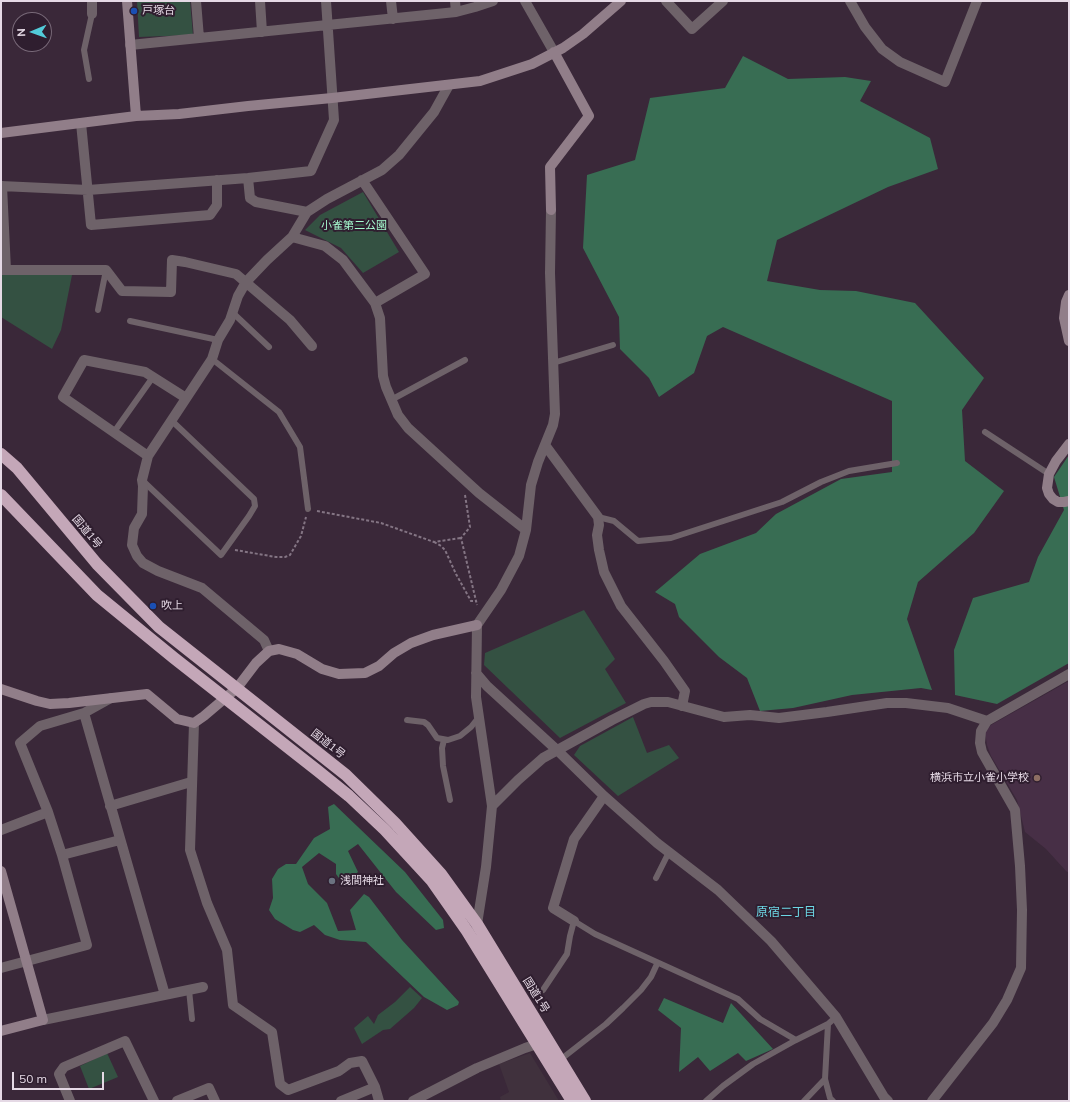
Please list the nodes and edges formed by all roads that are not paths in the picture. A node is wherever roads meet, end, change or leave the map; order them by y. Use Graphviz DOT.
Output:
graph roads {
  1 [pos="92,1"];
  2 [pos="127,1"];
  3 [pos="196,1"];
  4 [pos="260,1"];
  5 [pos="326,1"];
  6 [pos="391,1"];
  7 [pos="455,1"];
  8 [pos="493,1"];
  9 [pos="525,1"];
  10 [pos="621,1"];
  11 [pos="666,1"];
  12 [pos="723,1"];
  13 [pos="850,1"];
  14 [pos="977,1"];
  15 [pos="456,12"];
  16 [pos="92,14"];
  17 [pos="393,19"];
  18 [pos="327,26"];
  19 [pos="262,32"];
  20 [pos="199,38"];
  21 [pos="130,45"];
  22 [pos="554,52"];
  23 [pos="89,79"];
  24 [pos="449,85"];
  25 [pos="332,98"];
  26 [pos="136,116"];
  27 [pos="81,123"];
  28 [pos="1,133"];
  29 [pos="248,178"];
  30 [pos="217,180"];
  31 [pos="362,180"];
  32 [pos="2,186"];
  33 [pos="88,190"];
  34 [pos="306,212"];
  35 [pos="292,237"];
  36 [pos="3,270"];
  37 [pos="106,270"];
  38 [pos="246,282"];
  39 [pos="1069,295"];
  40 [pos="375,303"];
  41 [pos="98,310"];
  42 [pos="233,313"];
  43 [pos="130,321"];
  44 [pos="218,340"];
  45 [pos="1069,341"];
  46 [pos="613,345"];
  47 [pos="312,346"];
  48 [pos="269,347"];
  49 [pos="212,359"];
  50 [pos="464,360"];
  51 [pos="553,363"];
  52 [pos="153,377"];
  53 [pos="186,398"];
  54 [pos="391,400"];
  55 [pos="171,420"];
  56 [pos="114,432"];
  57 [pos="985,432"];
  58 [pos="1069,444"];
  59 [pos="546,445"];
  60 [pos="1,454"];
  61 [pos="148,456"];
  62 [pos="897,463"];
  63 [pos="1049,474"];
  64 [pos="142,483"];
  65 [pos="1,495"];
  66 [pos="1069,501"];
  67 [pos="308,509"];
  68 [pos="598,517"];
  69 [pos="526,530"];
  70 [pos="479,622"];
  71 [pos="269,650"];
  72 [pos="476,673"];
  73 [pos="1069,674"];
  74 [pos="237,688"];
  75 [pos="1,689"];
  76 [pos="112,698"];
  77 [pos="225,698"];
  78 [pos="682,706"];
  79 [pos="84,714"];
  80 [pos="479,717"];
  81 [pos="407,720"];
  82 [pos="987,721"];
  83 [pos="194,723"];
  84 [pos="444,740"];
  85 [pos="558,751"];
  86 [pos="191,782"];
  87 [pos="604,796"];
  88 [pos="450,800"];
  89 [pos="110,806"];
  90 [pos="492,806"];
  91 [pos="48,812"];
  92 [pos="1,830"];
  93 [pos="120,840"];
  94 [pos="669,852"];
  95 [pos="62,855"];
  96 [pos="1,871"];
  97 [pos="656,878"];
  98 [pos="574,921"];
  99 [pos="477,924"];
  100 [pos="27,961"];
  101 [pos="658,964"];
  102 [pos="1,968"];
  103 [pos="203,987"];
  104 [pos="189,990"];
  105 [pos="543,990"];
  106 [pos="165,995"];
  107 [pos="836,1017"];
  108 [pos="192,1019"];
  109 [pos="43,1020"];
  110 [pos="828,1024"];
  111 [pos="1,1031"];
  112 [pos="796,1040"];
  113 [pos="542,1041"];
  114 [pos="560,1060"];
  115 [pos="825,1079"];
  116 [pos="375,1087"];
  117 [pos="70,1101"];
  118 [pos="154,1101"];
  119 [pos="177,1101"];
  120 [pos="215,1101"];
  121 [pos="342,1101"];
  122 [pos="379,1101"];
  123 [pos="413,1101"];
  124 [pos="572,1101"];
  125 [pos="585,1101"];
  126 [pos="706,1101"];
  127 [pos="804,1101"];
  128 [pos="833,1101"];
  129 [pos="888,1101"];
  130 [pos="932,1101"];
  1 -- 16 [label="street"];
  2 -- 21 [label="street"];
  3 -- 20 [label="street"];
  4 -- 19 [label="street"];
  5 -- 18 [label="street"];
  6 -- 17 [label="street"];
  7 -- 15 [label="street"];
  8 -- 15 [label="street"];
  9 -- 22 [label="street"];
  10 -- 22 [label="street"];
  11 -- 12 [label="street"];
  13 -- 14 [label="street"];
  15 -- 17 [label="street"];
  16 -- 23 [label="lane"];
  17 -- 18 [label="street"];
  18 -- 19 [label="street"];
  18 -- 25 [label="street"];
  19 -- 20 [label="street"];
  20 -- 21 [label="street"];
  21 -- 26 [label="street"];
  22 -- 24 [label="street"];
  22 -- 51 [label="street"];
  24 -- 25 [label="street"];
  24 -- 31 [label="street"];
  25 -- 26 [label="street"];
  25 -- 29 [label="street"];
  26 -- 27 [label="street"];
  27 -- 28 [label="street"];
  27 -- 33 [label="street"];
  29 -- 30 [label="street"];
  29 -- 34 [label="street"];
  30 -- 33 [label="street"];
  30 -- 33 [label="street"];
  31 -- 34 [label="street"];
  31 -- 40 [label="street"];
  32 -- 33 [label="street"];
  32 -- 36 [label="street"];
  34 -- 35 [label="street"];
  35 -- 38 [label="street"];
  35 -- 40 [label="street"];
  36 -- 37 [label="street"];
  37 -- 38 [label="street"];
  37 -- 41 [label="lane"];
  38 -- 42 [label="street"];
  38 -- 47 [label="street"];
  39 -- 45 [label="street"];
  40 -- 54 [label="street"];
  42 -- 44 [label="street"];
  42 -- 48 [label="lane"];
  43 -- 44 [label="lane"];
  44 -- 49 [label="street"];
  46 -- 51 [label="lane"];
  49 -- 53 [label="street"];
  49 -- 67 [label="lane"];
  50 -- 54 [label="lane"];
  51 -- 59 [label="street"];
  52 -- 53 [label="street"];
  52 -- 56 [label="lane"];
  52 -- 56 [label="street"];
  53 -- 55 [label="street"];
  54 -- 69 [label="street"];
  55 -- 61 [label="street"];
  55 -- 64 [label="lane"];
  56 -- 61 [label="street"];
  57 -- 63 [label="lane"];
  58 -- 63 [label="street"];
  59 -- 68 [label="street"];
  59 -- 69 [label="street"];
  60 -- 74 [label="highway, 国道1号"];
  61 -- 64 [label="street"];
  62 -- 68 [label="lane"];
  63 -- 66 [label="street"];
  64 -- 71 [label="street"];
  65 -- 77 [label="highway, 国道1号"];
  68 -- 78 [label="street"];
  69 -- 70 [label="street"];
  70 -- 71 [label="street"];
  70 -- 72 [label="street"];
  71 -- 74 [label="street"];
  72 -- 80 [label="street"];
  72 -- 85 [label="street"];
  73 -- 82 [label="street"];
  74 -- 77 [label="street"];
  74 -- 99 [label="highway, 国道1号"];
  75 -- 76 [label="street"];
  76 -- 79 [label="street"];
  76 -- 83 [label="street"];
  77 -- 83 [label="street"];
  77 -- 113 [label="highway, 国道1号"];
  78 -- 82 [label="street"];
  78 -- 85 [label="street"];
  79 -- 89 [label="street"];
  79 -- 91 [label="street"];
  80 -- 84 [label="lane"];
  80 -- 90 [label="street"];
  81 -- 84 [label="lane"];
  82 -- 130 [label="street"];
  83 -- 86 [label="street"];
  84 -- 88 [label="lane"];
  85 -- 87 [label="street"];
  85 -- 90 [label="street"];
  86 -- 89 [label="street"];
  86 -- 116 [label="street"];
  87 -- 94 [label="street"];
  87 -- 98 [label="street"];
  89 -- 93 [label="street"];
  90 -- 99 [label="street"];
  91 -- 92 [label="street"];
  91 -- 95 [label="street"];
  93 -- 95 [label="street"];
  93 -- 106 [label="street"];
  94 -- 97 [label="lane"];
  94 -- 107 [label="street"];
  95 -- 100 [label="street"];
  96 -- 100 [label="street"];
  98 -- 101 [label="lane"];
  98 -- 105 [label="lane"];
  99 -- 113 [label="highway, 国道1号"];
  100 -- 102 [label="street"];
  100 -- 109 [label="street"];
  101 -- 112 [label="lane"];
  101 -- 114 [label="lane"];
  103 -- 104 [label="street"];
  104 -- 106 [label="street"];
  104 -- 108 [label="lane"];
  106 -- 109 [label="street"];
  107 -- 110 [label="lane"];
  107 -- 129 [label="street"];
  109 -- 111 [label="street"];
  110 -- 112 [label="lane"];
  110 -- 115 [label="lane"];
  112 -- 126 [label="lane"];
  113 -- 114 [label="highway, 国道1号"];
  113 -- 123 [label="street"];
  113 -- 124 [label="highway, 国道1号"];
  114 -- 125 [label="highway, 国道1号"];
  115 -- 127 [label="lane"];
  115 -- 128 [label="lane"];
  116 -- 121 [label="street"];
  116 -- 122 [label="street"];
  117 -- 118 [label="street"];
  119 -- 120 [label="street"];
}
